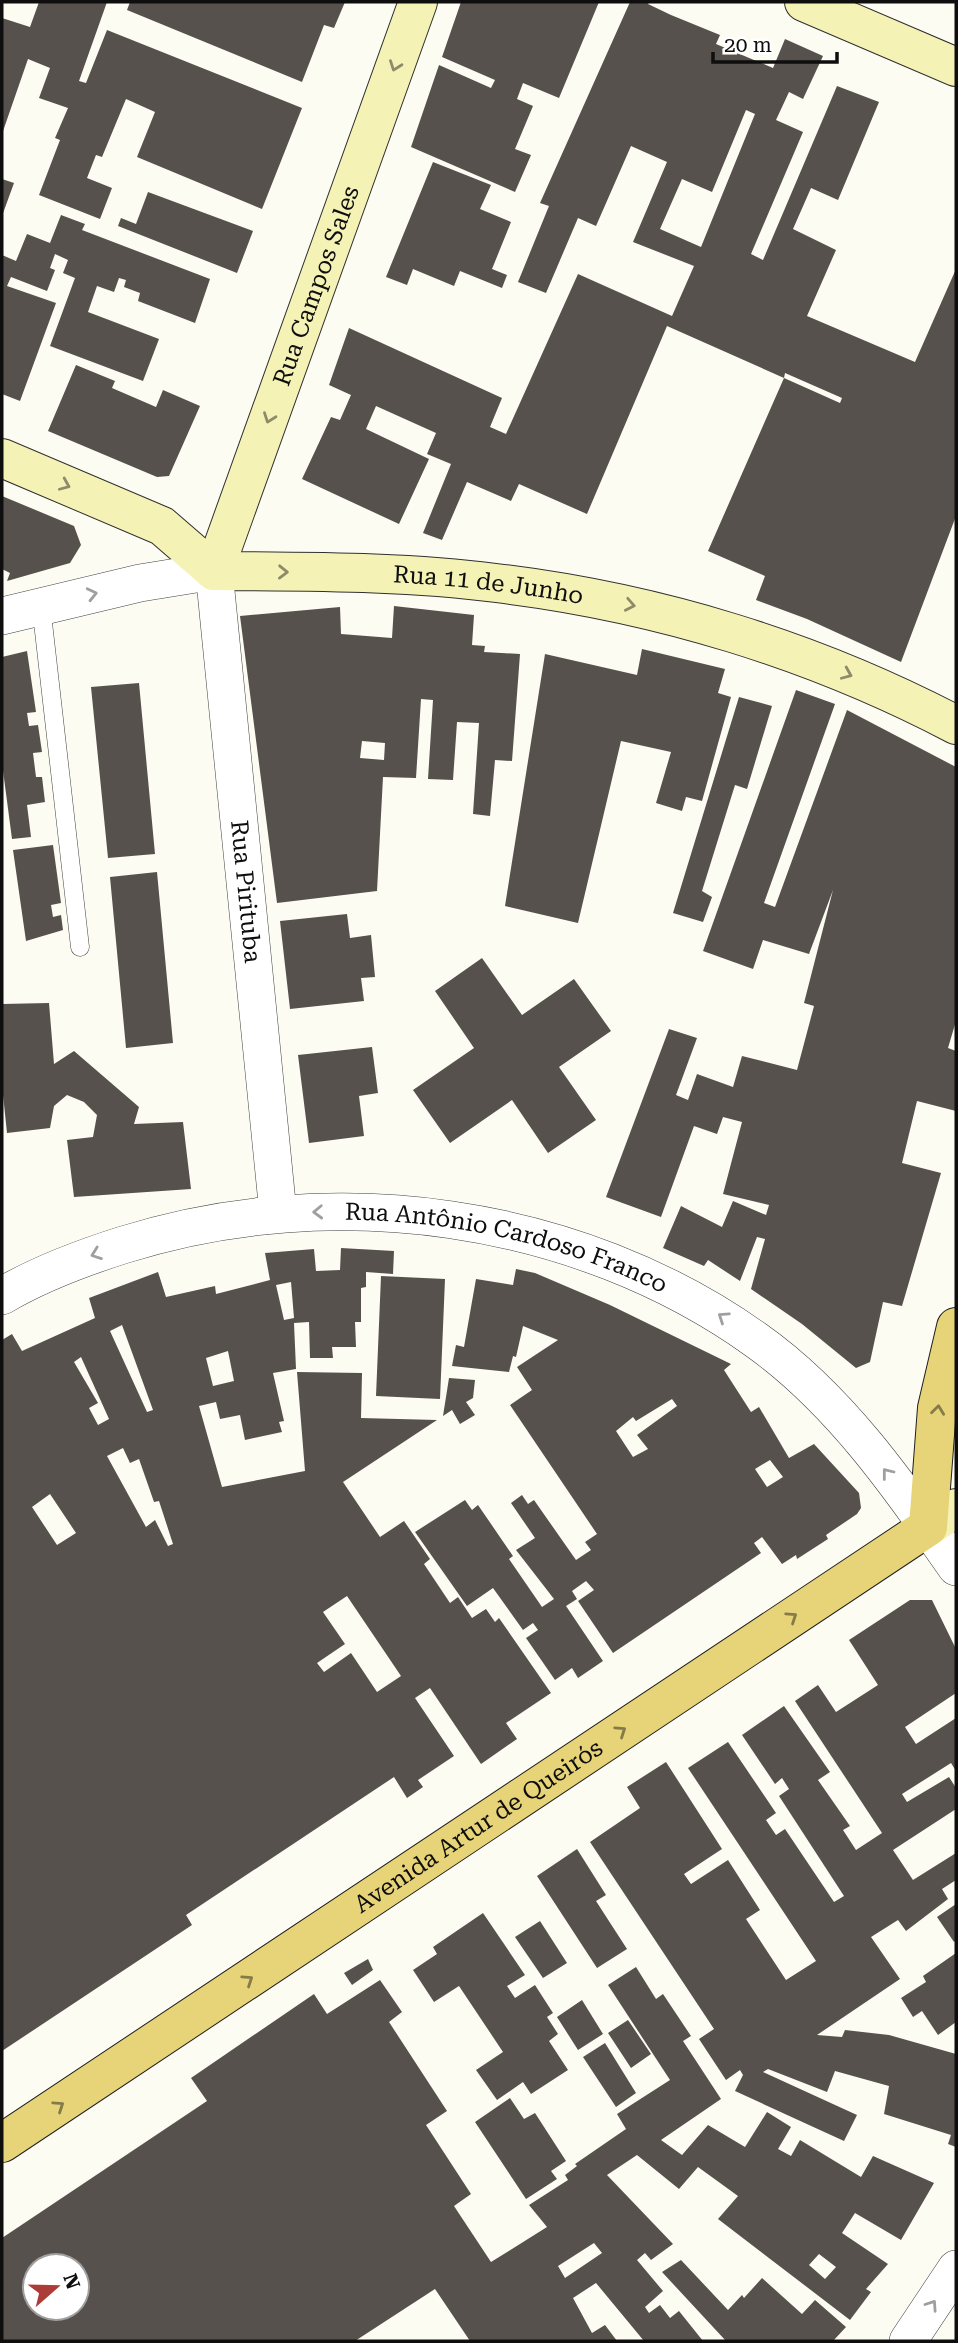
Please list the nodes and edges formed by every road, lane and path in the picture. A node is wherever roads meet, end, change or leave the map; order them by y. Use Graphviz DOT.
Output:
graph roads {
  1 [pos="418,2"];
  2 [pos="804,2"];
  3 [pos="956,66"];
  4 [pos="2,458"];
  5 [pos="214,571"];
  6 [pos="41,606"];
  7 [pos="2,616"];
  8 [pos="956,725"];
  9 [pos="80,947"];
  10 [pos="278,1213"];
  11 [pos="2,1296"];
  12 [pos="956,1327"];
  13 [pos="942,1518"];
  14 [pos="956,1567"];
  15 [pos="2,2143"];
  16 [pos="956,2269"];
  17 [pos="908,2341"];
  1 -- 5 [label="street, Rua Campos Sales, one-way"];
  2 -- 3 [label="street"];
  4 -- 5 [label="street, one-way"];
  6 -- 5 [label="street, Rua 11 de Junho, one-way"];
  5 -- 8 [label="street, Rua 11 de Junho, one-way"];
  5 -- 10 [label="street, Rua Pirituba"];
  6 -- 7 [label="street, Rua 11 de Junho"];
  6 -- 9 [label="lane"];
  10 -- 11 [label="street, Rua Antônio Cardoso Franco, one-way"];
  13 -- 10 [label="street, Rua Antônio Cardoso Franco, one-way"];
  13 -- 12 [label="main road, one-way"];
  13 -- 14 [label="street, Rua Antônio Cardoso Franco"];
  15 -- 13 [label="main road, Avenida Artur de Queirós, one-way"];
  17 -- 16 [label="street, one-way"];
}
